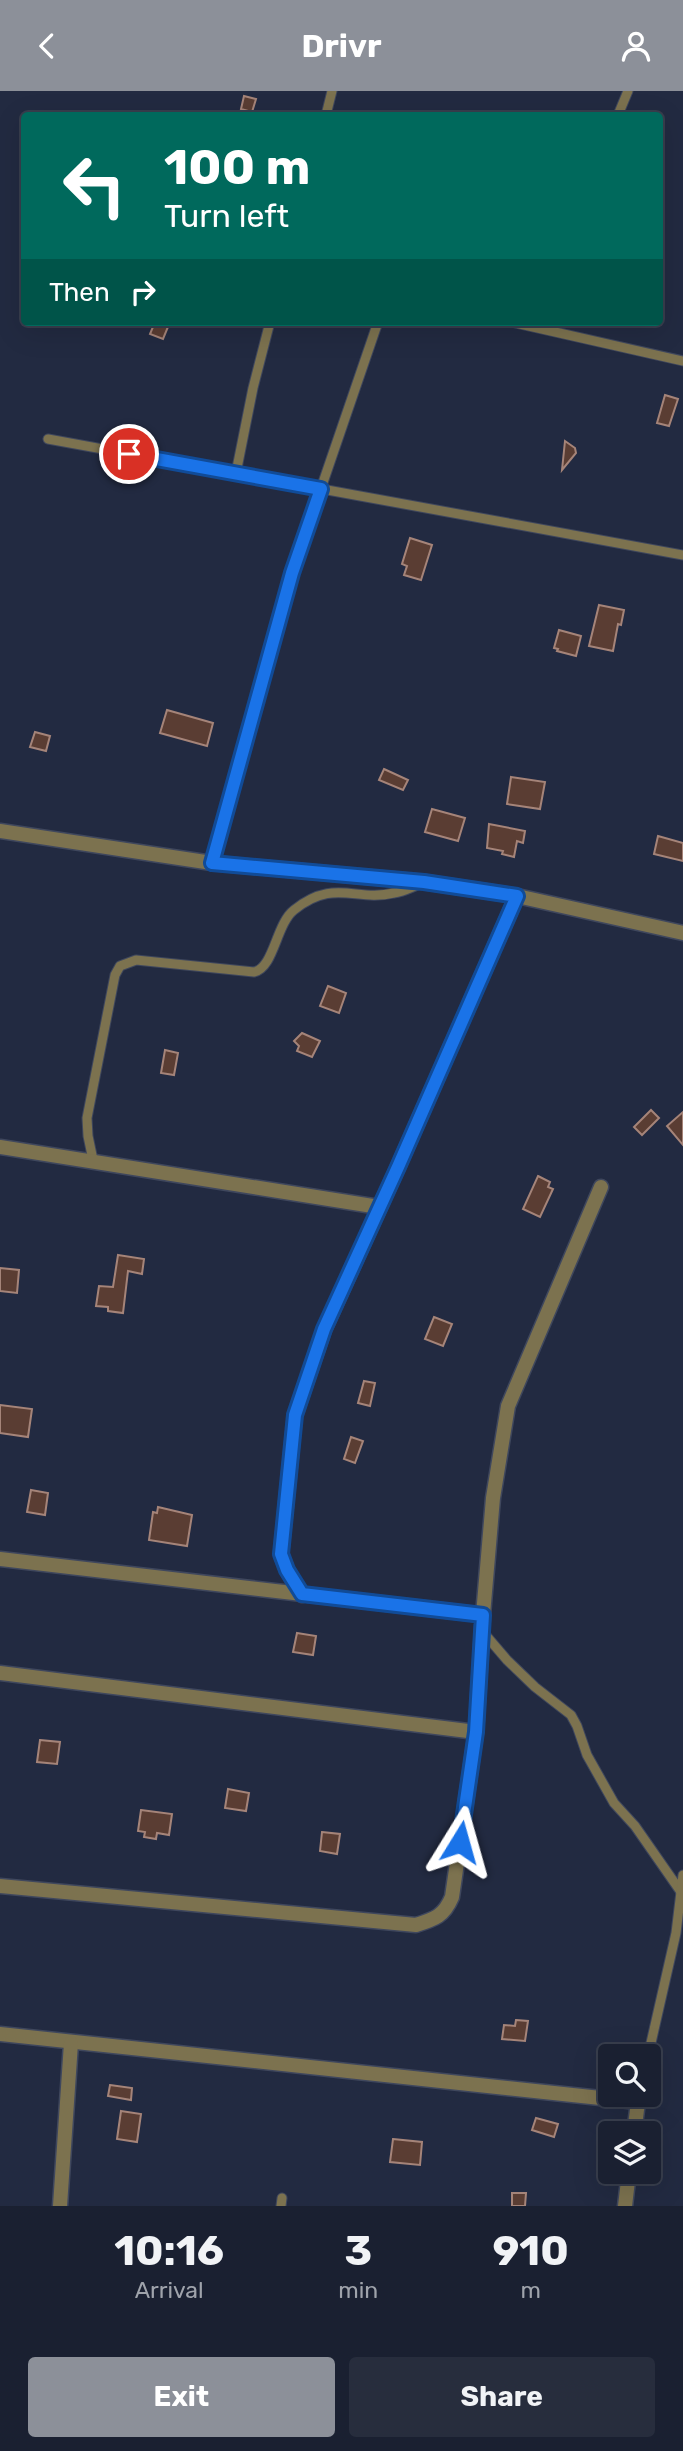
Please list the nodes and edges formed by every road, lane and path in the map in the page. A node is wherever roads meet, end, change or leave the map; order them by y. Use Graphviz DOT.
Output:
graph roads {
  1 [pos="332,91"];
  2 [pos="628,91"];
  3 [pos="327,112"];
  4 [pos="619,112"];
  5 [pos="269,326"];
  6 [pos="377,326"];
  7 [pos="529,326"];
  8 [pos="683,361"];
  9 [pos="48,439"];
  10 [pos="236,473"];
  11 [pos="321,489"];
  12 [pos="683,555"];
  13 [pos="0,831"];
  14 [pos="212,863"];
  15 [pos="424,882"];
  16 [pos="517,896"];
  17 [pos="683,933"];
  18 [pos="0,1147"];
  19 [pos="93,1160"];
  20 [pos="601,1187"];
  21 [pos="379,1207"];
  22 [pos="0,1559"];
  23 [pos="302,1594"];
  24 [pos="483,1615"];
  25 [pos="483,1632"];
  26 [pos="0,1673"];
  27 [pos="476,1732"];
  28 [pos="683,1875"];
  29 [pos="0,1886"];
  30 [pos="681,1892"];
  31 [pos="679,1934"];
  32 [pos="0,2034"];
  33 [pos="71,2043"];
  34 [pos="651,2044"];
  35 [pos="598,2094"];
  36 [pos="628,2184"];
  37 [pos="60,2206"];
  38 [pos="625,2206"];
  1 -- 3 [label="lane"];
  2 -- 4 [label="lane"];
  5 -- 10 [label="lane"];
  6 -- 11 [label="lane"];
  7 -- 8 [label="lane"];
  9 -- 10 [label="lane"];
  10 -- 11 [label="lane"];
  11 -- 12 [label="lane"];
  11 -- 14 [label="lane"];
  13 -- 14 [label="street"];
  14 -- 15 [label="street"];
  15 -- 16 [label="street"];
  15 -- 19 [label="lane"];
  16 -- 17 [label="street"];
  16 -- 21 [label="street"];
  18 -- 19 [label="street"];
  19 -- 21 [label="street"];
  20 -- 24 [label="street"];
  21 -- 23 [label="street"];
  22 -- 23 [label="street"];
  23 -- 24 [label="street"];
  24 -- 25 [label="street"];
  25 -- 27 [label="street"];
  25 -- 30 [label="lane"];
  26 -- 27 [label="street"];
  27 -- 29 [label="street"];
  28 -- 30 [label="lane"];
  30 -- 31 [label="lane"];
  31 -- 34 [label="lane"];
  32 -- 33 [label="street"];
  33 -- 35 [label="street"];
  33 -- 37 [label="street"];
  36 -- 38 [label="street"];
}
